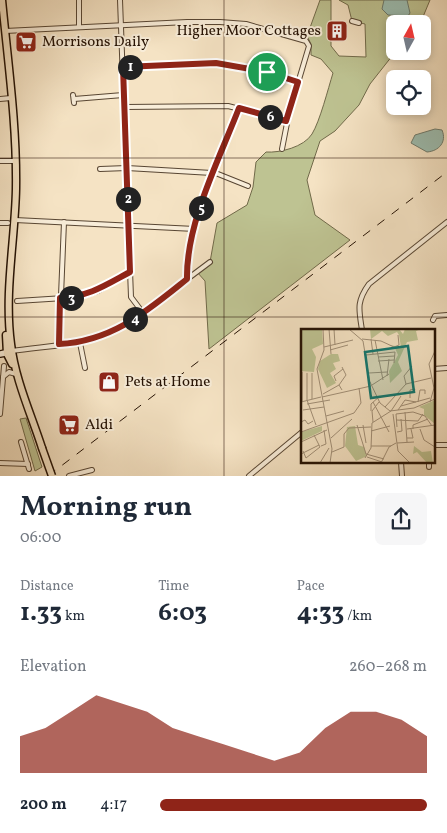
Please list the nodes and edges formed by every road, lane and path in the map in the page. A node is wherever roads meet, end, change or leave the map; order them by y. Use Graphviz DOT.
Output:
graph roads {
  1 [pos="2,0"];
  2 [pos="78,0"];
  3 [pos="120,0"];
  4 [pos="352,22"];
  5 [pos="359,23"];
  6 [pos="121,26"];
  7 [pos="79,27"];
  8 [pos="3,30"];
  9 [pos="123,67"];
  10 [pos="298,82"];
  11 [pos="124,95"];
  12 [pos="11,98"];
  13 [pos="0,99"];
  14 [pos="74,99"];
  15 [pos="125,107"];
  16 [pos="239,108"];
  17 [pos="286,121"];
  18 [pos="282,149"];
  19 [pos="0,160"];
  20 [pos="15,160"];
  21 [pos="127,168"];
  22 [pos="100,170"];
  23 [pos="212,173"];
  24 [pos="248,186"];
  25 [pos="15,220"];
  26 [pos="64,222"];
  27 [pos="447,222"];
  28 [pos="0,223"];
  29 [pos="8,223"];
  30 [pos="129,225"];
  31 [pos="195,229"];
  32 [pos="210,262"];
  33 [pos="130,272"];
  34 [pos="187,279"];
  35 [pos="60,298"];
  36 [pos="17,301"];
  37 [pos="143,313"];
  38 [pos="447,315"];
  39 [pos="434,316"];
  40 [pos="362,329"];
  41 [pos="80,343"];
  42 [pos="59,344"];
  43 [pos="5,353"];
  44 [pos="4,366"];
  45 [pos="85,368"];
  46 [pos="17,373"];
  47 [pos="3,377"];
  48 [pos="1,403"];
  49 [pos="0,414"];
  50 [pos="301,433"];
  51 [pos="20,442"];
  52 [pos="434,445"];
  53 [pos="447,445"];
  54 [pos="0,463"];
  55 [pos="401,463"];
  56 [pos="92,470"];
  57 [pos="81,474"];
  58 [pos="52,476"];
  59 [pos="69,476"];
  60 [pos="249,476"];
  61 [pos="402,476"];
  1 -- 8 [label="main road"];
  2 -- 7 [label="street"];
  3 -- 6 [label="street"];
  4 -- 5 [label="street"];
  6 -- 7 [label="street"];
  6 -- 9 [label="street"];
  6 -- 10 [label="street"];
  7 -- 8 [label="street"];
  8 -- 12 [label="main road"];
  9 -- 10 [label="street"];
  9 -- 11 [label="street"];
  10 -- 17 [label="street"];
  11 -- 14 [label="street"];
  11 -- 15 [label="street"];
  12 -- 13 [label="street"];
  12 -- 20 [label="main road"];
  15 -- 16 [label="street"];
  15 -- 21 [label="street"];
  16 -- 17 [label="street"];
  16 -- 23 [label="street"];
  17 -- 18 [label="street"];
  19 -- 20 [label="street"];
  20 -- 25 [label="main road"];
  21 -- 22 [label="street"];
  21 -- 23 [label="street"];
  21 -- 30 [label="street"];
  23 -- 24 [label="street"];
  23 -- 31 [label="street"];
  25 -- 26 [label="street"];
  25 -- 43 [label="main road"];
  26 -- 30 [label="street"];
  26 -- 35 [label="street"];
  27 -- 40 [label="street"];
  28 -- 29 [label="street"];
  30 -- 31 [label="street"];
  30 -- 33 [label="street"];
  31 -- 34 [label="street"];
  32 -- 34 [label="street"];
  33 -- 35 [label="street"];
  33 -- 37 [label="street"];
  34 -- 37 [label="street"];
  35 -- 36 [label="street"];
  35 -- 42 [label="street"];
  37 -- 41 [label="street"];
  38 -- 39 [label="street"];
  41 -- 42 [label="street"];
  41 -- 45 [label="street"];
  42 -- 43 [label="street"];
  43 -- 46 [label="main road"];
  44 -- 47 [label="street"];
  46 -- 47 [label="street"];
  46 -- 58 [label="main road, bridge"];
  47 -- 48 [label="street"];
  48 -- 49 [label="street"];
  50 -- 60 [label="street"];
  51 -- 54 [label="street"];
  52 -- 53 [label="street"];
  55 -- 61 [label="street"];
  56 -- 57 [label="street"];
  57 -- 59 [label="street"];
}
